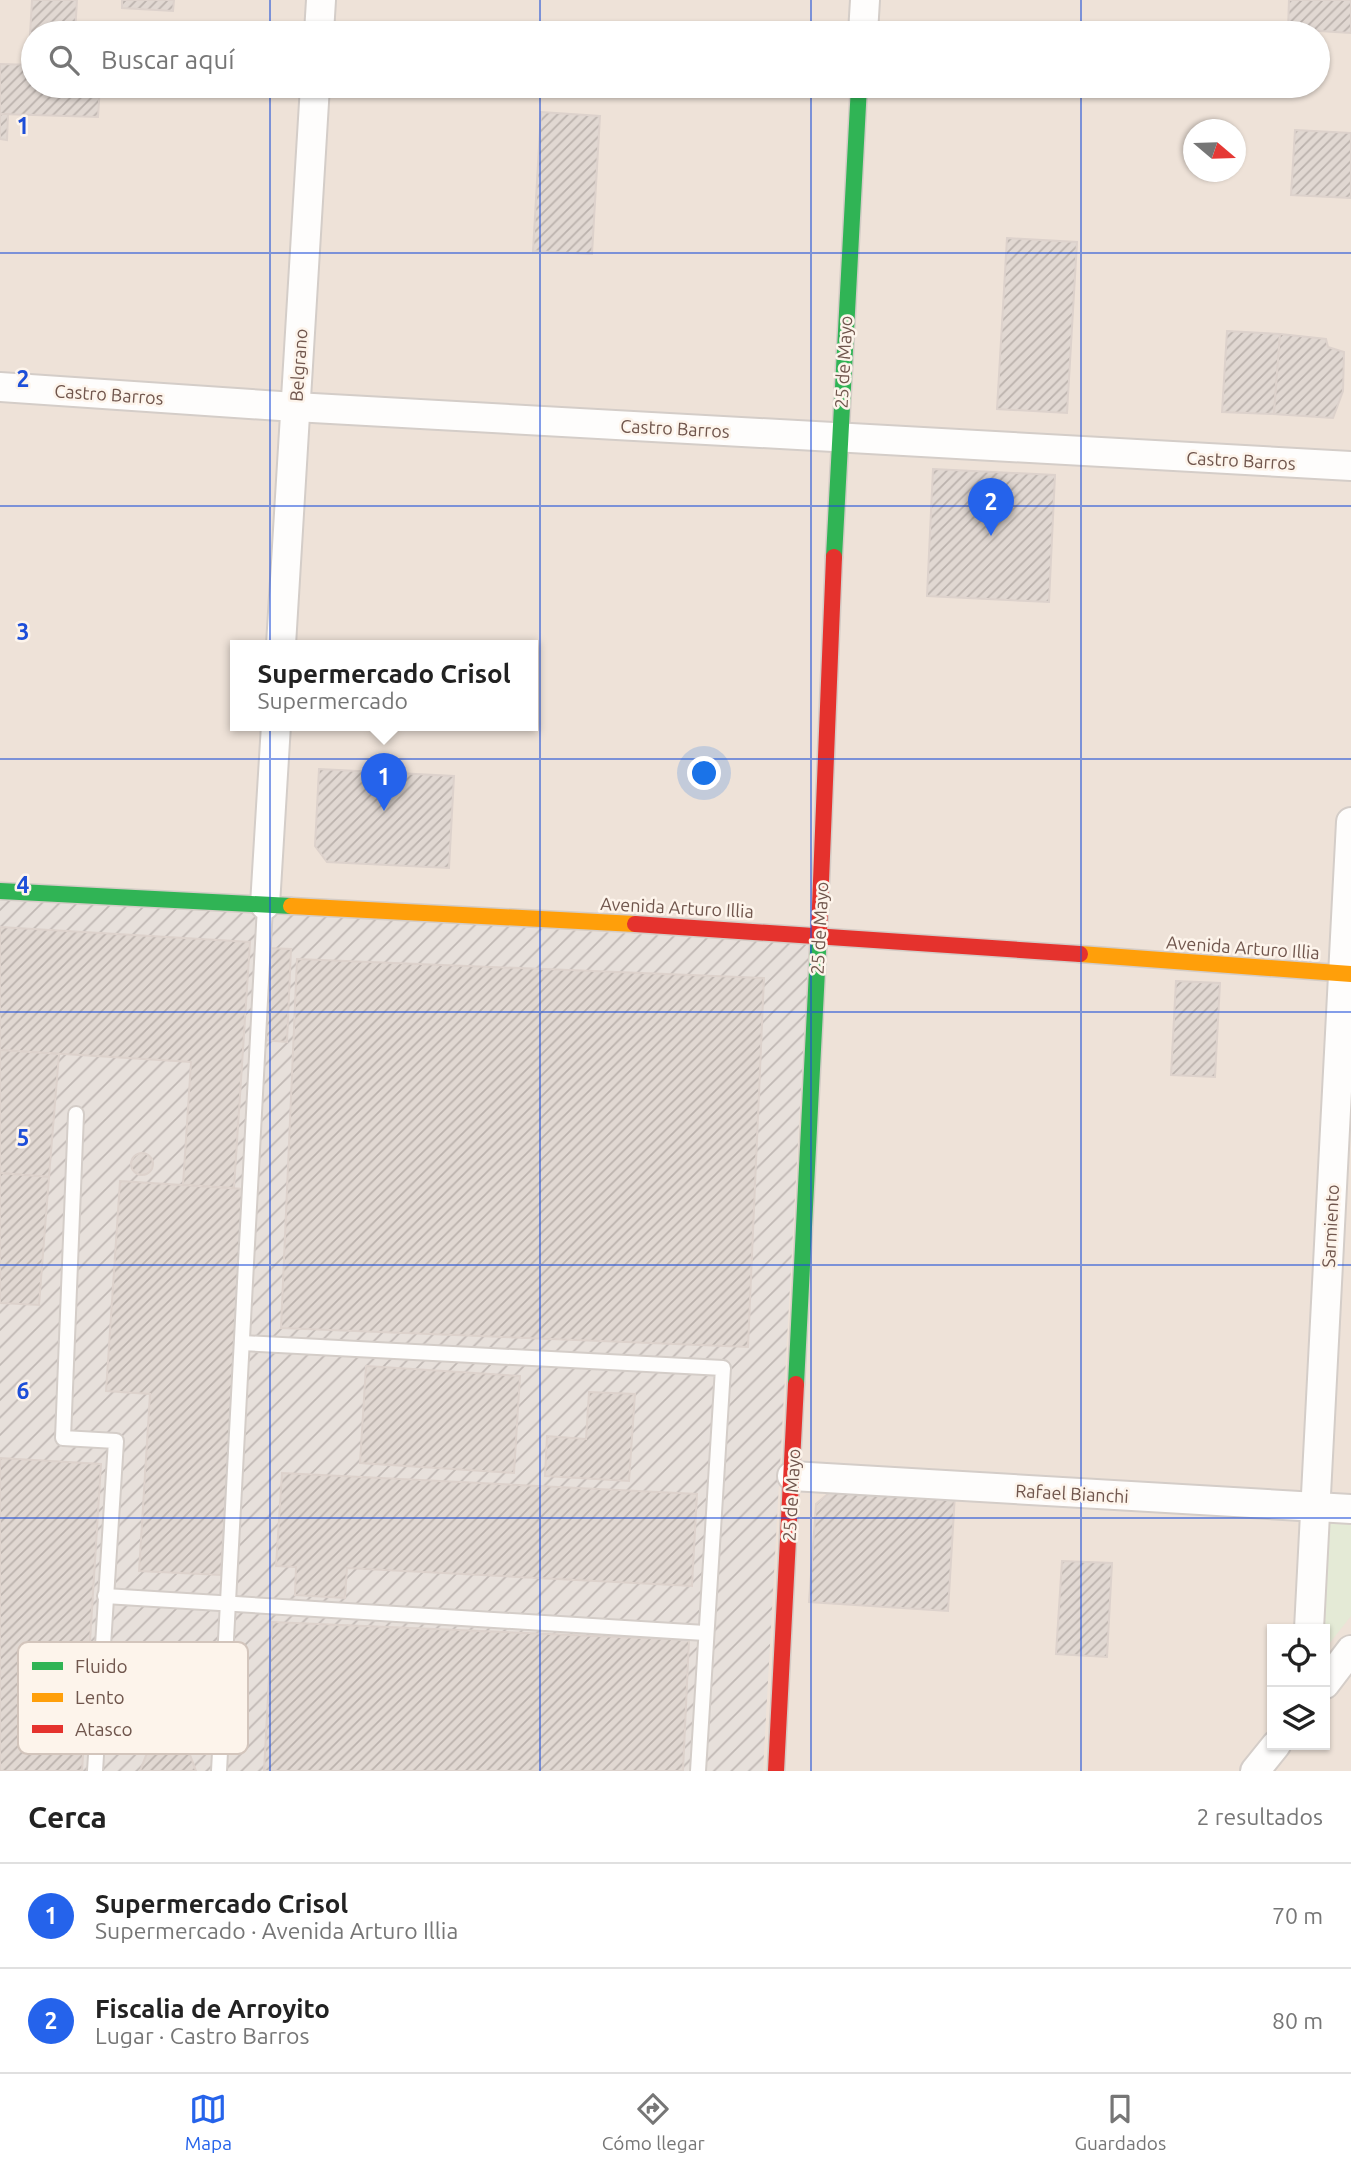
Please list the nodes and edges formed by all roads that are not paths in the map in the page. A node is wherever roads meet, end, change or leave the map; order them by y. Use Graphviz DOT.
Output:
graph roads {
  1 [pos="321,0"];
  2 [pos="864,0"];
  3 [pos="319,21"];
  4 [pos="863,21"];
  5 [pos="314,98"];
  6 [pos="858,98"];
  7 [pos="0,387"];
  8 [pos="295,407"];
  9 [pos="839,436"];
  10 [pos="1351,466"];
  11 [pos="281,640"];
  12 [pos="276,731"];
  13 [pos="1351,822"];
  14 [pos="0,891"];
  15 [pos="265,905"];
  16 [pos="819,934"];
  17 [pos="1347,974"];
  18 [pos="76,1114"];
  19 [pos="242,1343"];
  20 [pos="792,1476"];
  21 [pos="1315,1508"];
  22 [pos="1351,1509"];
  23 [pos="105,1596"];
  24 [pos="227,1604"];
  25 [pos="1309,1624"];
  26 [pos="705,1633"];
  27 [pos="102,1642"];
  28 [pos="225,1642"];
  29 [pos="1351,1650"];
  30 [pos="1330,1677"];
  31 [pos="1272,1750"];
  32 [pos="698,1771"];
  33 [pos="776,1771"];
  34 [pos="1255,1771"];
  1 -- 3 [label="street"];
  2 -- 4 [label="street"];
  5 -- 8 [label="street, Belgrano"];
  6 -- 9 [label="street, 25 de Mayo"];
  7 -- 8 [label="street, Castro Barros"];
  8 -- 9 [label="street, Castro Barros"];
  8 -- 11 [label="street, Belgrano"];
  9 -- 10 [label="street, Castro Barros"];
  9 -- 16 [label="street, 25 de Mayo"];
  12 -- 15 [label="street"];
  13 -- 17 [label="street, Sarmiento"];
  14 -- 15 [label="street, Avenida Arturo Illia"];
  15 -- 16 [label="street, Avenida Arturo Illia"];
  15 -- 19 [label="lane"];
  16 -- 17 [label="street, Avenida Arturo Illia"];
  16 -- 20 [label="street, 25 de Mayo"];
  17 -- 21 [label="street, Sarmiento"];
  18 -- 23 [label="lane"];
  19 -- 24 [label="lane"];
  19 -- 26 [label="lane"];
  20 -- 21 [label="street, Rafael Bianchi"];
  20 -- 33 [label="street, 25 de Mayo"];
  21 -- 22 [label="street, Rafael Bianchi"];
  21 -- 25 [label="street, Sarmiento"];
  23 -- 24 [label="lane"];
  23 -- 27 [label="lane"];
  24 -- 26 [label="lane"];
  24 -- 28 [label="lane"];
  26 -- 32 [label="lane"];
  29 -- 30 [label="street"];
  31 -- 34 [label="street"];
}
